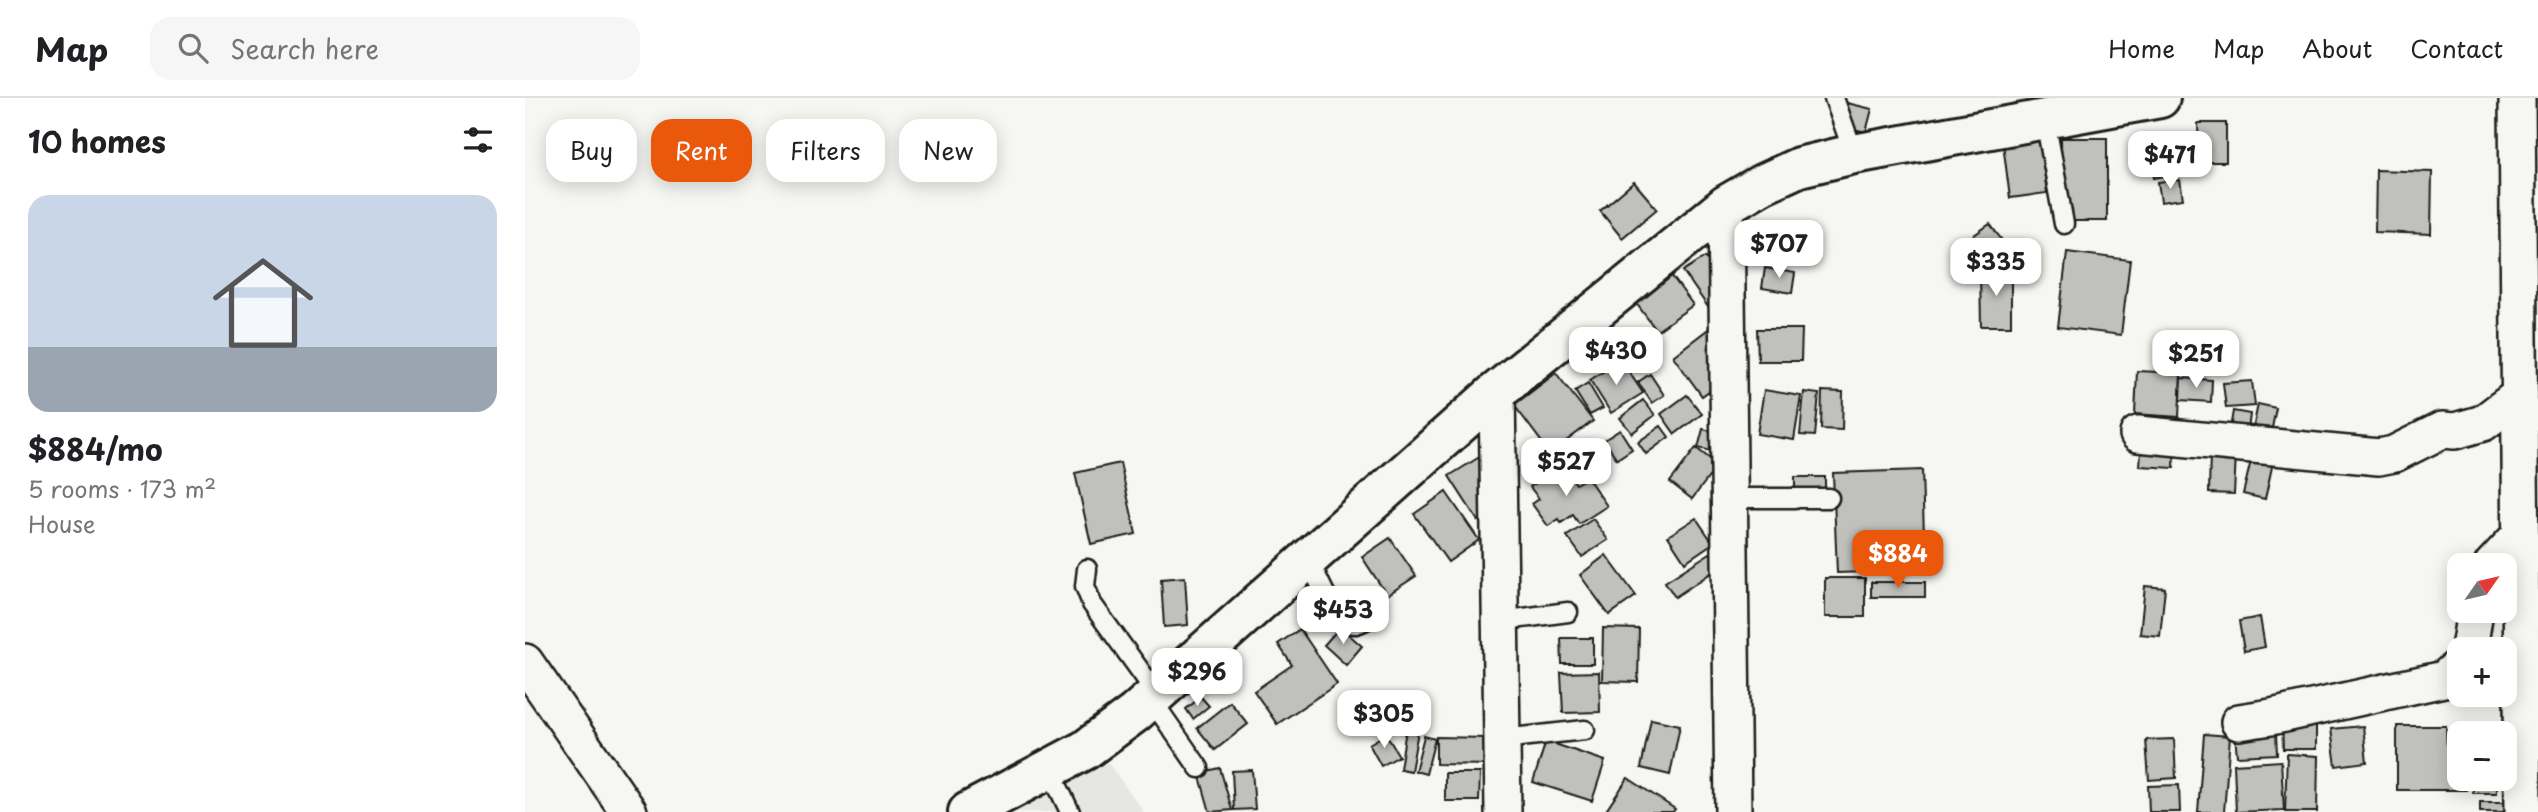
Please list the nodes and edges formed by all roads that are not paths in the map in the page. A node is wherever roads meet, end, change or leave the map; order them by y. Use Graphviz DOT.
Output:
graph roads {
  1 [pos="1834,98"];
  2 [pos="2160,98"];
  3 [pos="2517,98"];
  4 [pos="2045,119"];
  5 [pos="1854,154"];
  6 [pos="1726,205"];
  7 [pos="2064,225"];
  8 [pos="1497,391"];
  9 [pos="2520,395"];
  10 [pos="2138,434"];
  11 [pos="1729,498"];
  12 [pos="1829,498"];
  13 [pos="2521,534"];
  14 [pos="2503,553"];
  15 [pos="1309,559"];
  16 [pos="1087,569"];
  17 [pos="1568,612"];
  18 [pos="1372,617"];
  19 [pos="1500,621"];
  20 [pos="525,662"];
  21 [pos="2447,676"];
  22 [pos="1154,697"];
  23 [pos="2239,722"];
  24 [pos="1585,730"];
  25 [pos="1502,739"];
  26 [pos="1199,768"];
  27 [pos="1049,770"];
  28 [pos="629,812"];
  29 [pos="968,812"];
  30 [pos="1070,812"];
  31 [pos="1503,812"];
  32 [pos="1733,812"];
  33 [pos="2523,812"];
  1 -- 5 [label="lane"];
  2 -- 4 [label="street"];
  3 -- 9 [label="street"];
  4 -- 5 [label="street"];
  4 -- 7 [label="lane"];
  5 -- 6 [label="street"];
  6 -- 8 [label="street"];
  6 -- 11 [label="street"];
  8 -- 15 [label="street"];
  8 -- 19 [label="street"];
  9 -- 10 [label="street"];
  9 -- 13 [label="street"];
  11 -- 12 [label="lane"];
  11 -- 32 [label="street"];
  13 -- 14 [label="street"];
  13 -- 33 [label="street"];
  15 -- 18 [label="lane"];
  15 -- 22 [label="street"];
  16 -- 22 [label="lane"];
  17 -- 19 [label="lane"];
  19 -- 25 [label="street"];
  20 -- 28 [label="street"];
  21 -- 23 [label="street"];
  22 -- 26 [label="lane"];
  22 -- 27 [label="street"];
  24 -- 25 [label="lane"];
  25 -- 31 [label="street"];
  27 -- 29 [label="street"];
  27 -- 30 [label="lane"];
}
